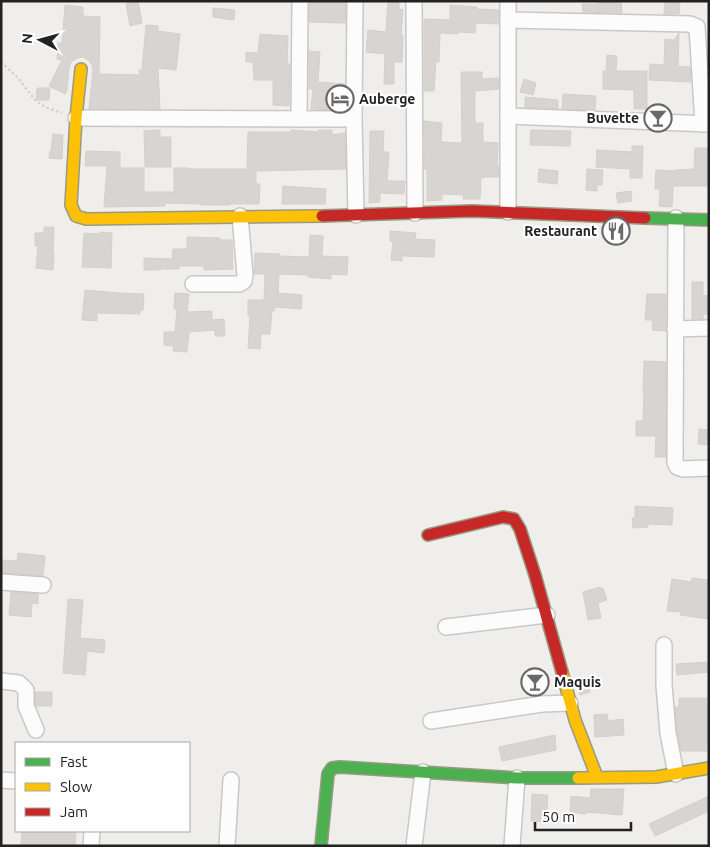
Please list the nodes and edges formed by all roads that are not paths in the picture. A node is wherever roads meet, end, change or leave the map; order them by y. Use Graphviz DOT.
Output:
graph roads {
  1 [pos="300,1"];
  2 [pos="355,1"];
  3 [pos="414,1"];
  4 [pos="508,1"];
  5 [pos="508,20"];
  6 [pos="81,69"];
  7 [pos="508,116"];
  8 [pos="76,118"];
  9 [pos="299,119"];
  10 [pos="354,119"];
  11 [pos="706,124"];
  12 [pos="508,212"];
  13 [pos="415,213"];
  14 [pos="356,215"];
  15 [pos="240,216"];
  16 [pos="676,218"];
  17 [pos="709,220"];
  18 [pos="193,284"];
  19 [pos="709,328"];
  20 [pos="675,329"];
  21 [pos="709,468"];
  22 [pos="428,536"];
  23 [pos="1,582"];
  24 [pos="42,585"];
  25 [pos="547,616"];
  26 [pos="446,626"];
  27 [pos="664,645"];
  28 [pos="1,681"];
  29 [pos="570,703"];
  30 [pos="431,721"];
  31 [pos="36,730"];
  32 [pos="709,768"];
  33 [pos="423,772"];
  34 [pos="676,774"];
  35 [pos="517,778"];
  36 [pos="596,778"];
  37 [pos="1,780"];
  38 [pos="231,780"];
  39 [pos="15,781"];
  40 [pos="92,832"];
  41 [pos="91,846"];
  42 [pos="227,846"];
  43 [pos="321,846"];
  44 [pos="414,846"];
  45 [pos="512,846"];
  1 -- 9 [label="street"];
  2 -- 10 [label="street"];
  3 -- 13 [label="street"];
  4 -- 5 [label="street"];
  5 -- 7 [label="street"];
  5 -- 11 [label="street"];
  6 -- 8 [label="street"];
  7 -- 11 [label="street"];
  7 -- 12 [label="street"];
  8 -- 9 [label="street"];
  8 -- 15 [label="street"];
  9 -- 10 [label="street"];
  10 -- 14 [label="street"];
  12 -- 13 [label="street"];
  12 -- 16 [label="street"];
  13 -- 14 [label="street"];
  14 -- 15 [label="street"];
  15 -- 18 [label="street"];
  16 -- 17 [label="street"];
  16 -- 20 [label="street"];
  19 -- 20 [label="street"];
  20 -- 21 [label="street"];
  22 -- 25 [label="street"];
  23 -- 24 [label="street"];
  25 -- 26 [label="street"];
  25 -- 29 [label="street"];
  27 -- 34 [label="street"];
  28 -- 31 [label="street"];
  29 -- 30 [label="street"];
  29 -- 36 [label="street"];
  32 -- 34 [label="street"];
  33 -- 35 [label="street"];
  33 -- 43 [label="street"];
  33 -- 44 [label="street"];
  34 -- 36 [label="street"];
  35 -- 36 [label="street"];
  35 -- 45 [label="street"];
  37 -- 39 [label="street"];
  38 -- 42 [label="street"];
  40 -- 41 [label="street"];
}
